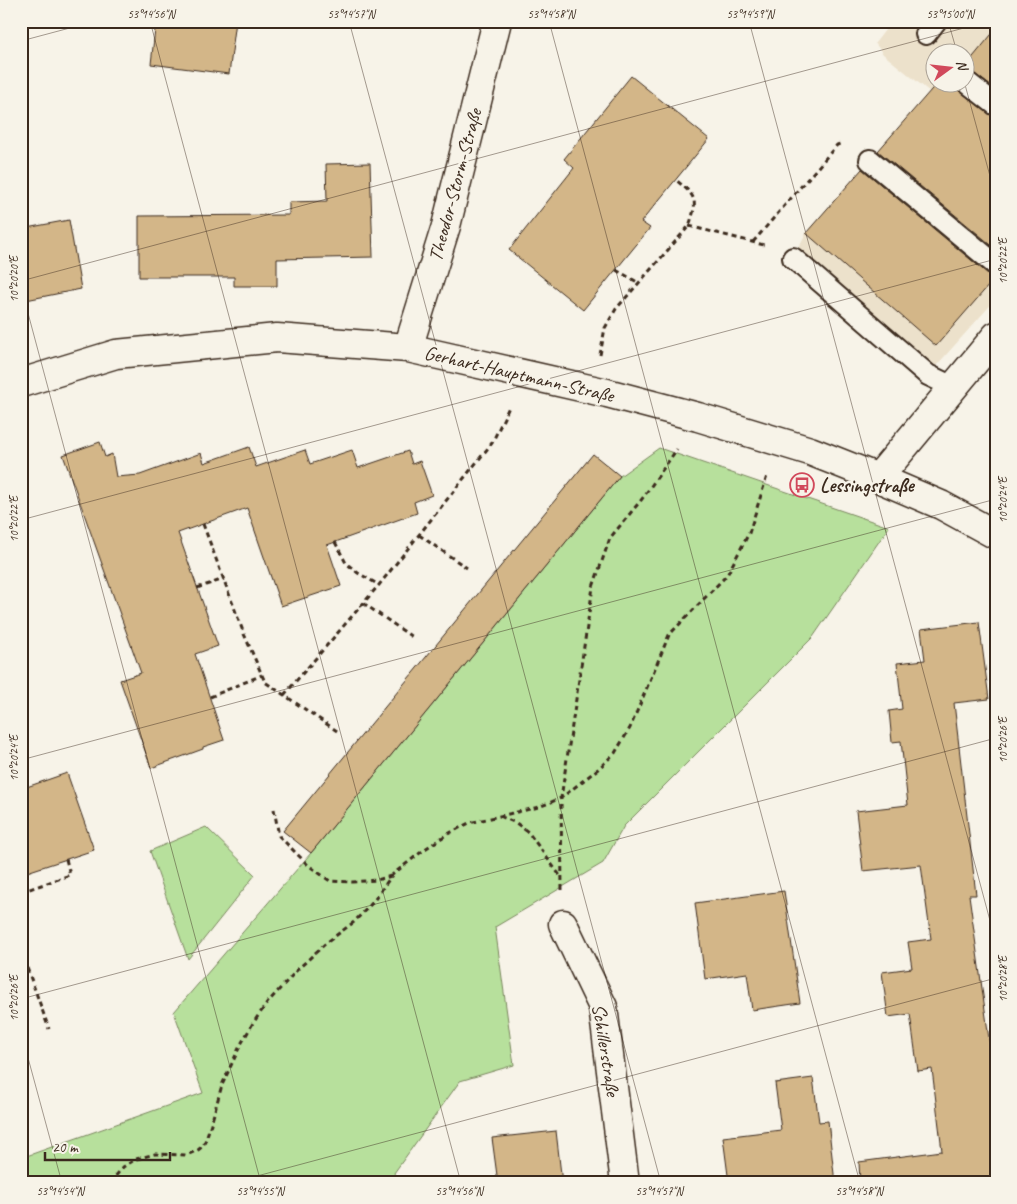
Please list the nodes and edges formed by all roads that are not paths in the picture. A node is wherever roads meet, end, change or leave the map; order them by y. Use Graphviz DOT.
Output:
graph roads {
  1 [pos="497,21"];
  2 [pos="974,88"];
  3 [pos="996,105"];
  4 [pos="870,160"];
  5 [pos="794,258"];
  6 [pos="996,265"];
  7 [pos="996,336"];
  8 [pos="408,348"];
  9 [pos="21,383"];
  10 [pos="953,387"];
  11 [pos="878,478"];
  12 [pos="996,535"];
  13 [pos="563,924"];
  14 [pos="626,1183"];
  1 -- 8 [label="street, Theodor-Storm-Straße"];
  2 -- 3 [label="lane"];
  4 -- 6 [label="lane"];
  5 -- 10 [label="lane"];
  7 -- 10 [label="street"];
  8 -- 9 [label="street, Gerhart-Hauptmann-Straße"];
  8 -- 11 [label="street, Gerhart-Hauptmann-Straße"];
  10 -- 11 [label="street"];
  11 -- 12 [label="street, Gerhart-Hauptmann-Straße"];
  13 -- 14 [label="street, Schillerstraße"];
}
